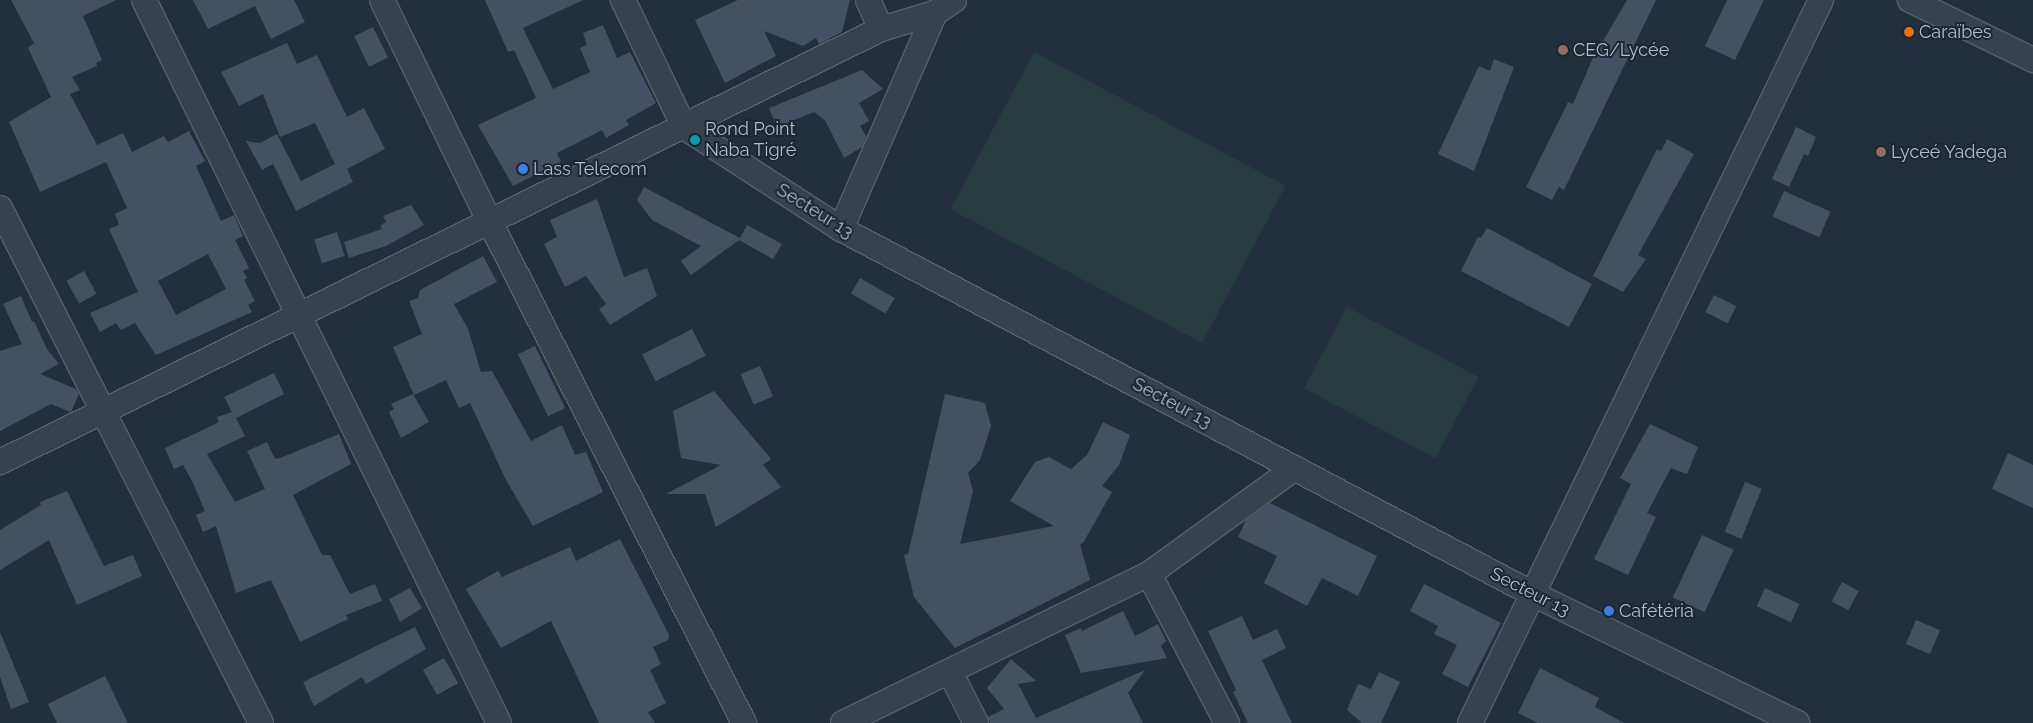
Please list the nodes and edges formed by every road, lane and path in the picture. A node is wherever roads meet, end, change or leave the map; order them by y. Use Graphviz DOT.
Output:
graph roads {
  1 [pos="144,0"];
  2 [pos="382,0"];
  3 [pos="623,0"];
  4 [pos="868,0"];
  5 [pos="1821,0"];
  6 [pos="1910,0"];
  7 [pos="944,6"];
  8 [pos="881,29"];
  9 [pos="2033,60"];
  10 [pos="684,127"];
  11 [pos="0,208"];
  12 [pos="490,222"];
  13 [pos="841,229"];
  14 [pos="299,317"];
  15 [pos="101,413"];
  16 [pos="0,462"];
  17 [pos="1295,468"];
  18 [pos="1149,574"];
  19 [pos="1534,594"];
  20 [pos="950,672"];
  21 [pos="261,723"];
  22 [pos="499,723"];
  23 [pos="744,723"];
  24 [pos="843,723"];
  25 [pos="976,723"];
  26 [pos="1228,723"];
  27 [pos="1470,723"];
  28 [pos="1797,723"];
  1 -- 14 [label="street"];
  2 -- 12 [label="street"];
  3 -- 10 [label="street"];
  4 -- 8 [label="street"];
  5 -- 19 [label="street"];
  6 -- 9 [label="street"];
  7 -- 8 [label="street"];
  7 -- 13 [label="street"];
  8 -- 10 [label="street"];
  10 -- 12 [label="street"];
  10 -- 13 [label="street, Secteur 13"];
  11 -- 15 [label="street"];
  12 -- 14 [label="street"];
  12 -- 23 [label="street"];
  13 -- 17 [label="street, Secteur 13"];
  14 -- 15 [label="street"];
  14 -- 22 [label="street"];
  15 -- 16 [label="street"];
  15 -- 21 [label="street"];
  17 -- 18 [label="street"];
  17 -- 19 [label="street, Secteur 13"];
  18 -- 20 [label="street"];
  18 -- 26 [label="street"];
  19 -- 27 [label="street"];
  19 -- 28 [label="street, Secteur 13"];
  20 -- 24 [label="street"];
  20 -- 25 [label="street"];
}
